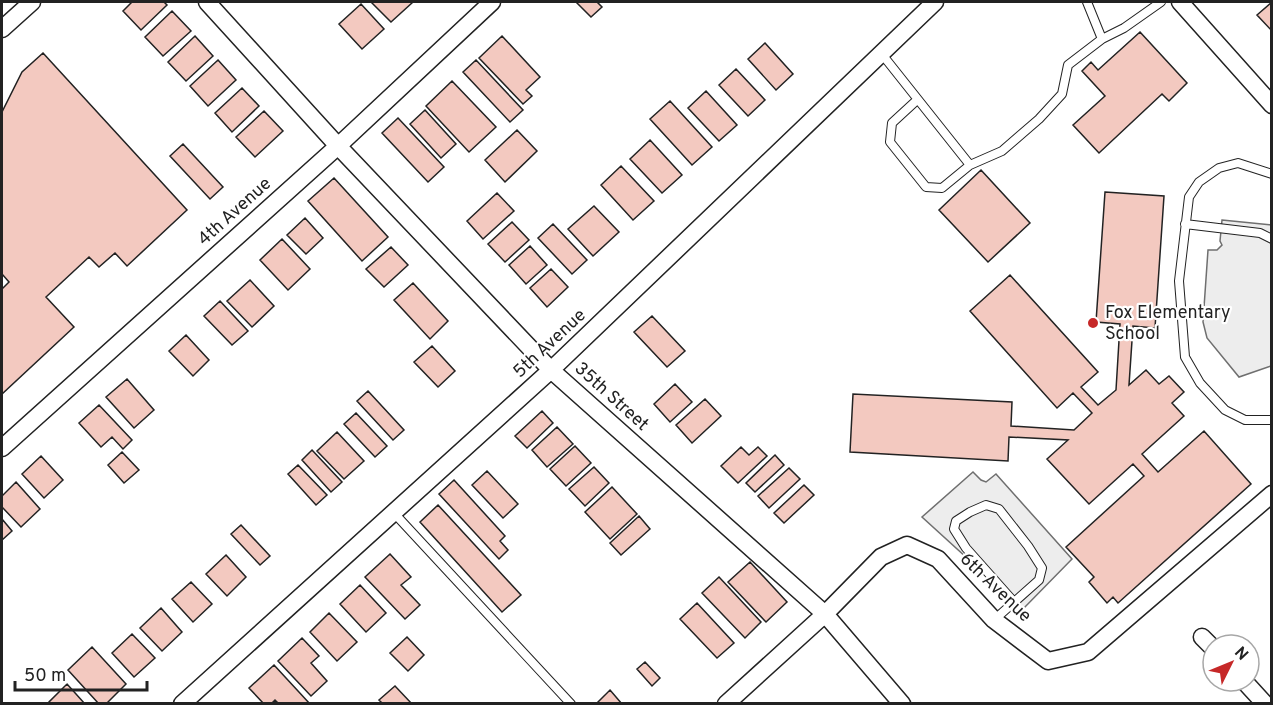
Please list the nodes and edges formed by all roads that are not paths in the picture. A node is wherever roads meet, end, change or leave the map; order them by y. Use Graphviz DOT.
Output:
graph roads {
  1 [pos="32,2"];
  2 [pos="207,2"];
  3 [pos="492,2"];
  4 [pos="935,2"];
  5 [pos="1087,2"];
  6 [pos="1161,2"];
  7 [pos="1180,2"];
  8 [pos="2,29"];
  9 [pos="1102,39"];
  10 [pos="881,53"];
  11 [pos="917,100"];
  12 [pos="1272,105"];
  13 [pos="338,146"];
  14 [pos="970,165"];
  15 [pos="1260,169"];
  16 [pos="1272,174"];
  17 [pos="1272,181"];
  18 [pos="1185,224"];
  19 [pos="1272,239"];
  20 [pos="551,370"];
  21 [pos="1272,420"];
  22 [pos="2,448"];
  23 [pos="1272,494"];
  24 [pos="394,513"];
  25 [pos="1014,602"];
  26 [pos="825,614"];
  27 [pos="994,620"];
  28 [pos="182,704"];
  29 [pos="571,704"];
  30 [pos="726,704"];
  31 [pos="902,704"];
  1 -- 8 [label="street"];
  2 -- 13 [label="street, 35th Street"];
  3 -- 13 [label="street, 4th Avenue"];
  4 -- 10 [label="street, 5th Avenue"];
  5 -- 9 [label="lane"];
  6 -- 9 [label="lane"];
  7 -- 12 [label="street"];
  9 -- 14 [label="lane"];
  10 -- 11 [label="lane"];
  10 -- 20 [label="street, 5th Avenue"];
  11 -- 14 [label="lane"];
  11 -- 14 [label="lane"];
  13 -- 20 [label="street, 35th Street"];
  13 -- 22 [label="street, 4th Avenue"];
  15 -- 16 [label="lane"];
  15 -- 17 [label="lane"];
  15 -- 18 [label="lane"];
  18 -- 19 [label="lane"];
  18 -- 21 [label="lane"];
  20 -- 24 [label="street, 5th Avenue"];
  20 -- 26 [label="street, 35th Street"];
  23 -- 27 [label="street, 6th Avenue"];
  24 -- 28 [label="street, 5th Avenue"];
  24 -- 29 [label="lane"];
  25 -- 25 [label="lane"];
  25 -- 27 [label="lane"];
  26 -- 27 [label="street, 6th Avenue"];
  26 -- 30 [label="street, 6th Avenue"];
  26 -- 31 [label="street, 35th Street"];
}
